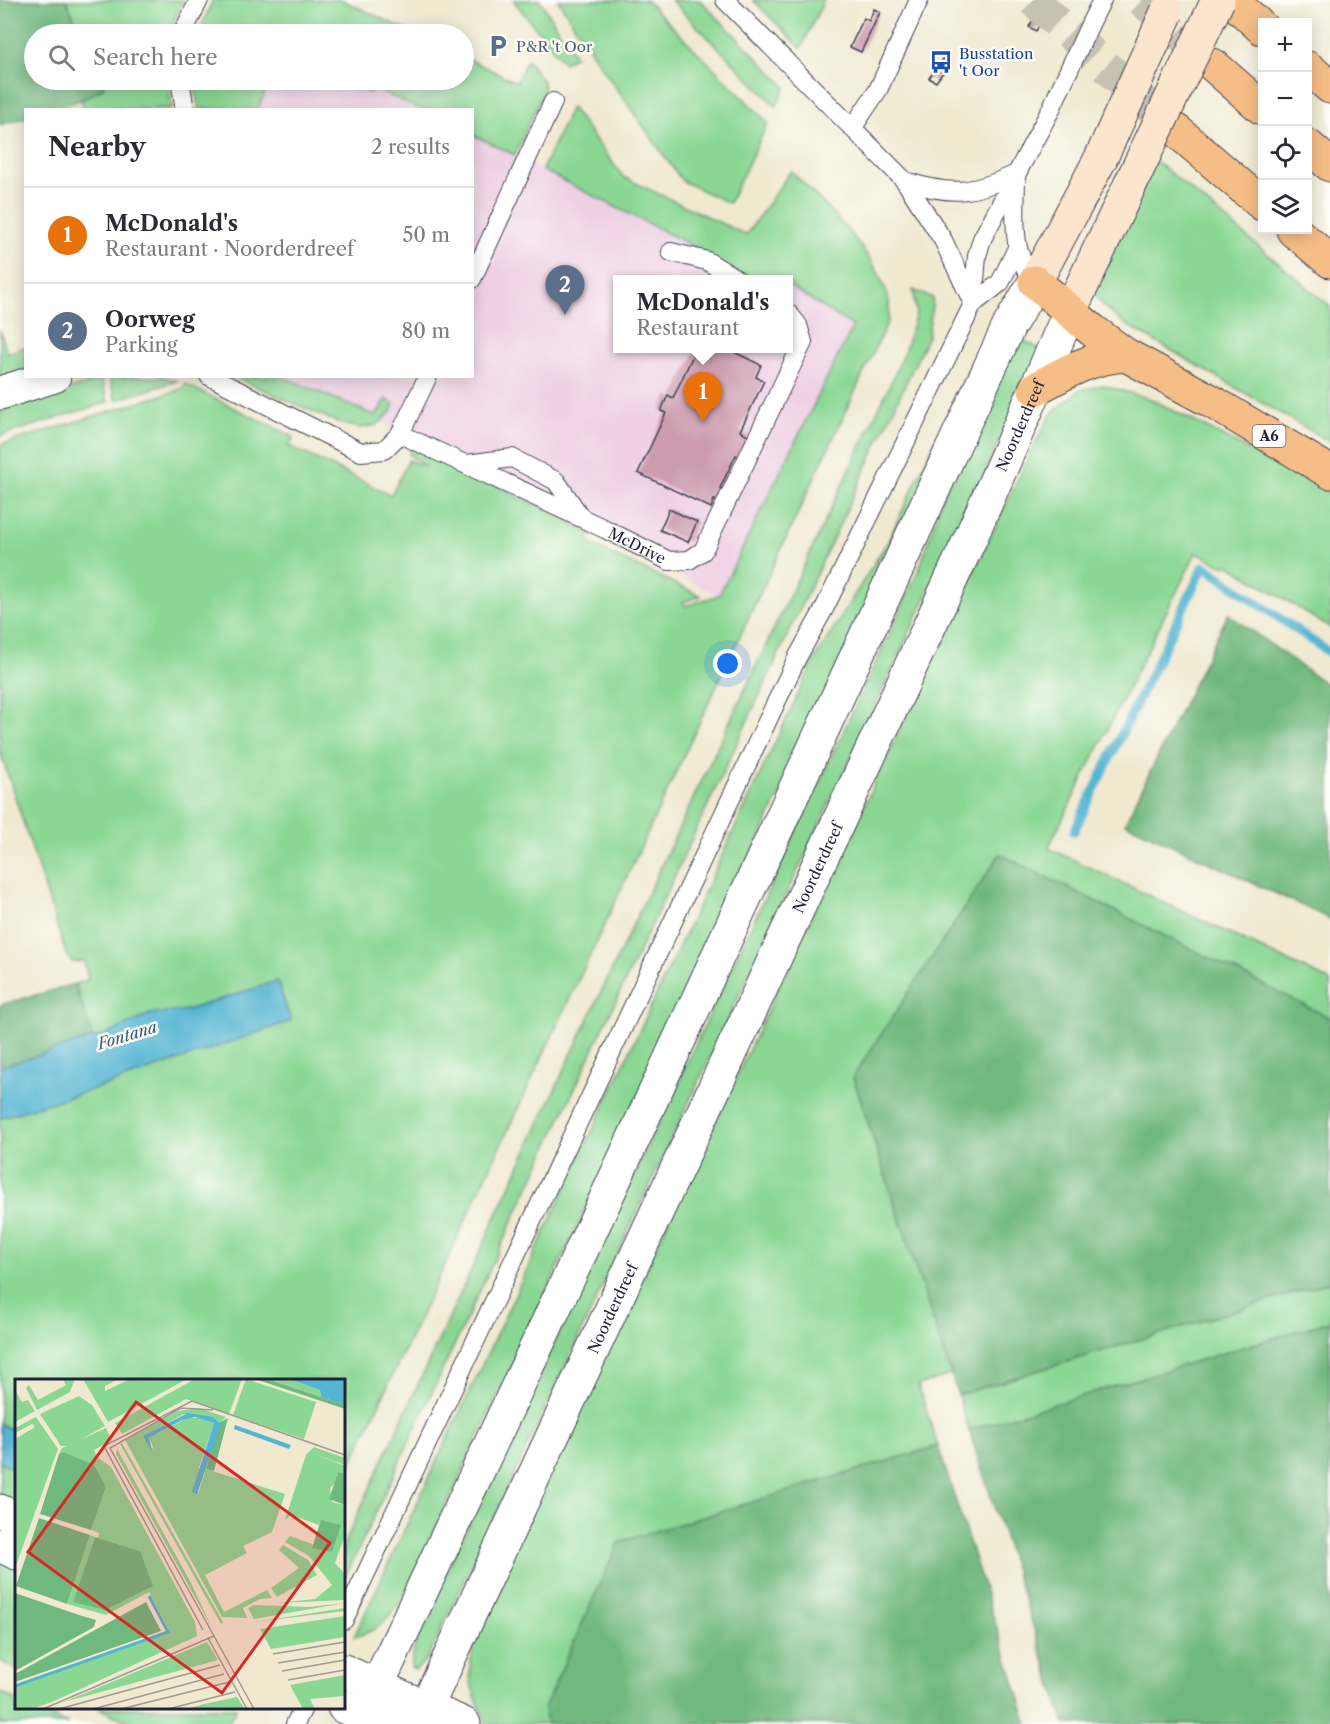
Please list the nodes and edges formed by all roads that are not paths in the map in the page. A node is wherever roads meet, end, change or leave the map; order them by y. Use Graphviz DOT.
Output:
graph roads {
  1 [pos="199,0"];
  2 [pos="725,0"];
  3 [pos="919,0"];
  4 [pos="1102,0"];
  5 [pos="1172,0"];
  6 [pos="1228,3"];
  7 [pos="187,24"];
  8 [pos="1258,24"];
  9 [pos="1213,65"];
  10 [pos="1312,71"];
  11 [pos="1330,87"];
  12 [pos="182,90"];
  13 [pos="553,102"];
  14 [pos="1258,104"];
  15 [pos="185,108"];
  16 [pos="854,127"];
  17 [pos="1177,131"];
  18 [pos="1312,149"];
  19 [pos="1330,165"];
  20 [pos="1016,174"];
  21 [pos="905,181"];
  22 [pos="1258,200"];
  23 [pos="1298,234"];
  24 [pos="1017,248"];
  25 [pos="671,252"];
  26 [pos="1330,261"];
  27 [pos="474,275"];
  28 [pos="731,275"];
  29 [pos="1035,282"];
  30 [pos="973,304"];
  31 [pos="1070,311"];
  32 [pos="793,319"];
  33 [pos="1126,355"];
  34 [pos="48,378"];
  35 [pos="213,378"];
  36 [pos="427,378"];
  37 [pos="1035,388"];
  38 [pos="0,393"];
  39 [pos="400,434"];
  40 [pos="465,464"];
  41 [pos="1330,472"];
  42 [pos="580,517"];
  43 [pos="0,1511"];
  44 [pos="15,1518"];
  45 [pos="0,1545"];
  46 [pos="15,1552"];
  47 [pos="345,1618"];
  48 [pos="345,1671"];
  49 [pos="377,1686"];
  50 [pos="345,1707"];
  51 [pos="302,1709"];
  52 [pos="414,1716"];
  53 [pos="295,1724"];
  54 [pos="385,1724"];
  55 [pos="393,1724"];
  56 [pos="464,1724"];
  1 -- 7 [label="lane"];
  2 -- 16 [label="lane"];
  3 -- 16 [label="lane"];
  4 -- 20 [label="lane, bridge"];
  5 -- 29 [label="main road, bridge"];
  6 -- 8 [label="highway"];
  6 -- 31 [label="main road, Noorderdreef, bridge"];
  9 -- 14 [label="highway"];
  10 -- 11 [label="highway"];
  12 -- 15 [label="lane"];
  13 -- 27 [label="lane"];
  16 -- 21 [label="lane"];
  17 -- 22 [label="highway"];
  18 -- 19 [label="highway"];
  20 -- 21 [label="lane"];
  20 -- 24 [label="lane"];
  20 -- 30 [label="lane"];
  21 -- 30 [label="lane"];
  23 -- 26 [label="highway"];
  24 -- 29 [label="lane"];
  24 -- 30 [label="lane"];
  25 -- 28 [label="lane"];
  29 -- 31 [label="highway, A6"];
  29 -- 49 [label="street"];
  30 -- 47 [label="lane"];
  31 -- 33 [label="highway, A6"];
  31 -- 37 [label="street, Noorderdreef"];
  32 -- 42 [label="lane, McDrive"];
  33 -- 37 [label="highway"];
  33 -- 41 [label="highway, A6"];
  34 -- 38 [label="street"];
  35 -- 39 [label="lane"];
  36 -- 39 [label="lane"];
  37 -- 52 [label="street, Noorderdreef"];
  39 -- 40 [label="lane, McDrive"];
  40 -- 42 [label="lane, McDrive"];
  40 -- 42 [label="lane"];
  43 -- 44 [label="street"];
  45 -- 46 [label="street"];
  48 -- 49 [label="street"];
  49 -- 52 [label="street"];
  49 -- 55 [label="street"];
  50 -- 54 [label="street"];
  51 -- 53 [label="lane"];
  52 -- 56 [label="street"];
}
